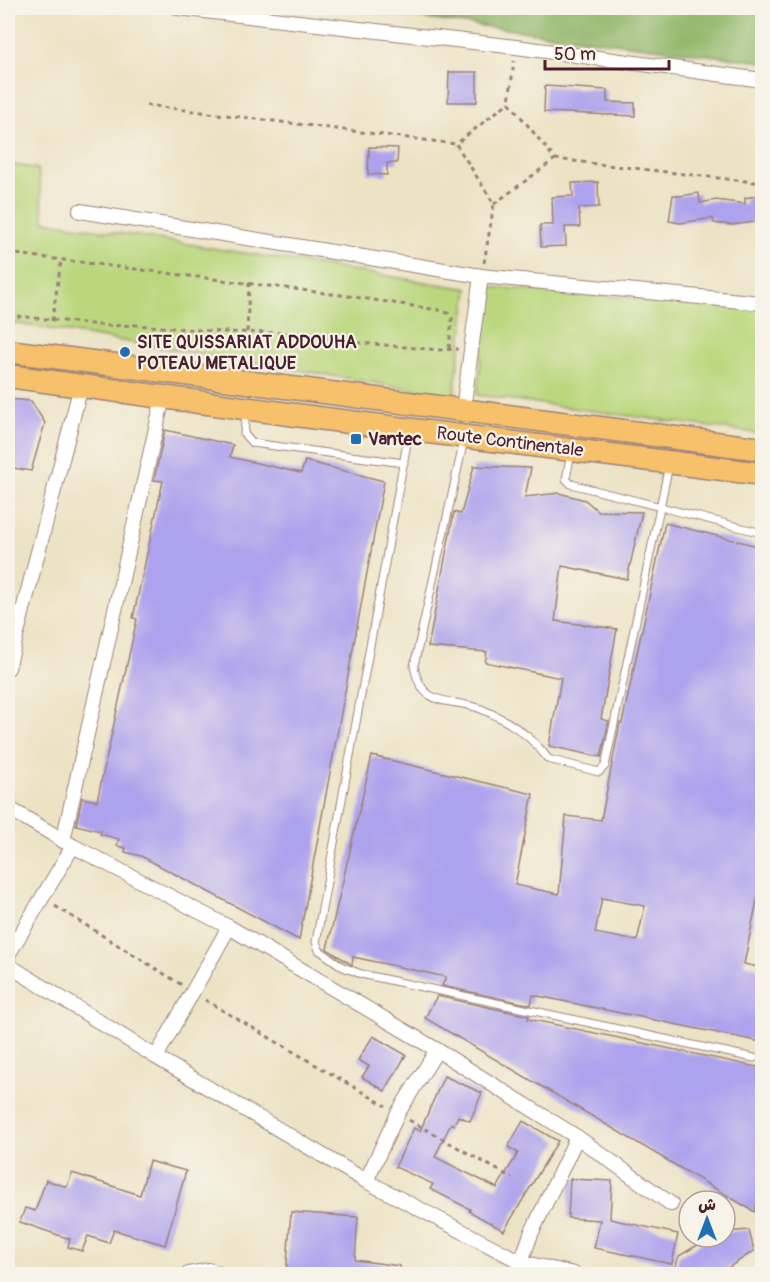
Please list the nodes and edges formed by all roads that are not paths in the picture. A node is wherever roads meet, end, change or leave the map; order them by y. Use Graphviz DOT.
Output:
graph roads {
  1 [pos="178,8"];
  2 [pos="762,80"];
  3 [pos="80,211"];
  4 [pos="482,276"];
  5 [pos="762,303"];
  6 [pos="8,351"];
  7 [pos="8,376"];
  8 [pos="81,386"];
  9 [pos="163,397"];
  10 [pos="247,408"];
  11 [pos="464,410"];
  12 [pos="410,429"];
  13 [pos="465,436"];
  14 [pos="762,449"];
  15 [pos="572,450"];
  16 [pos="670,462"];
  17 [pos="404,463"];
  18 [pos="762,474"];
  19 [pos="661,508"];
  20 [pos="762,533"];
  21 [pos="8,668"];
  22 [pos="8,808"];
  23 [pos="68,844"];
  24 [pos="229,927"];
  25 [pos="8,955"];
  26 [pos="8,965"];
  27 [pos="437,1050"];
  28 [pos="156,1057"];
  29 [pos="754,1058"];
  30 [pos="577,1137"];
  31 [pos="366,1181"];
  32 [pos="671,1204"];
  33 [pos="520,1268"];
  34 [pos="188,1275"];
  35 [pos="220,1275"];
  36 [pos="574,1275"];
  1 -- 2 [label="street"];
  3 -- 4 [label="street"];
  4 -- 5 [label="street"];
  4 -- 11 [label="street"];
  6 -- 11 [label="main road, Route Continentale"];
  7 -- 8 [label="main road, Route Continentale"];
  8 -- 9 [label="main road, Route Continentale"];
  8 -- 21 [label="street"];
  9 -- 10 [label="main road, Route Continentale"];
  9 -- 23 [label="street"];
  10 -- 12 [label="main road, Route Continentale"];
  10 -- 17 [label="lane"];
  11 -- 14 [label="main road, Route Continentale"];
  12 -- 13 [label="main road, Route Continentale"];
  12 -- 17 [label="lane"];
  13 -- 15 [label="main road, Route Continentale"];
  13 -- 19 [label="lane"];
  15 -- 16 [label="main road, Route Continentale"];
  15 -- 19 [label="lane"];
  16 -- 18 [label="main road, Route Continentale"];
  16 -- 19 [label="lane"];
  17 -- 29 [label="lane"];
  19 -- 20 [label="lane"];
  22 -- 23 [label="street"];
  23 -- 24 [label="street"];
  23 -- 25 [label="street"];
  24 -- 27 [label="street"];
  24 -- 28 [label="street"];
  26 -- 28 [label="street"];
  27 -- 30 [label="street"];
  27 -- 31 [label="street"];
  28 -- 31 [label="street"];
  30 -- 32 [label="street"];
  30 -- 33 [label="street"];
  31 -- 33 [label="street"];
  33 -- 36 [label="street"];
  34 -- 35 [label="street"];
}
